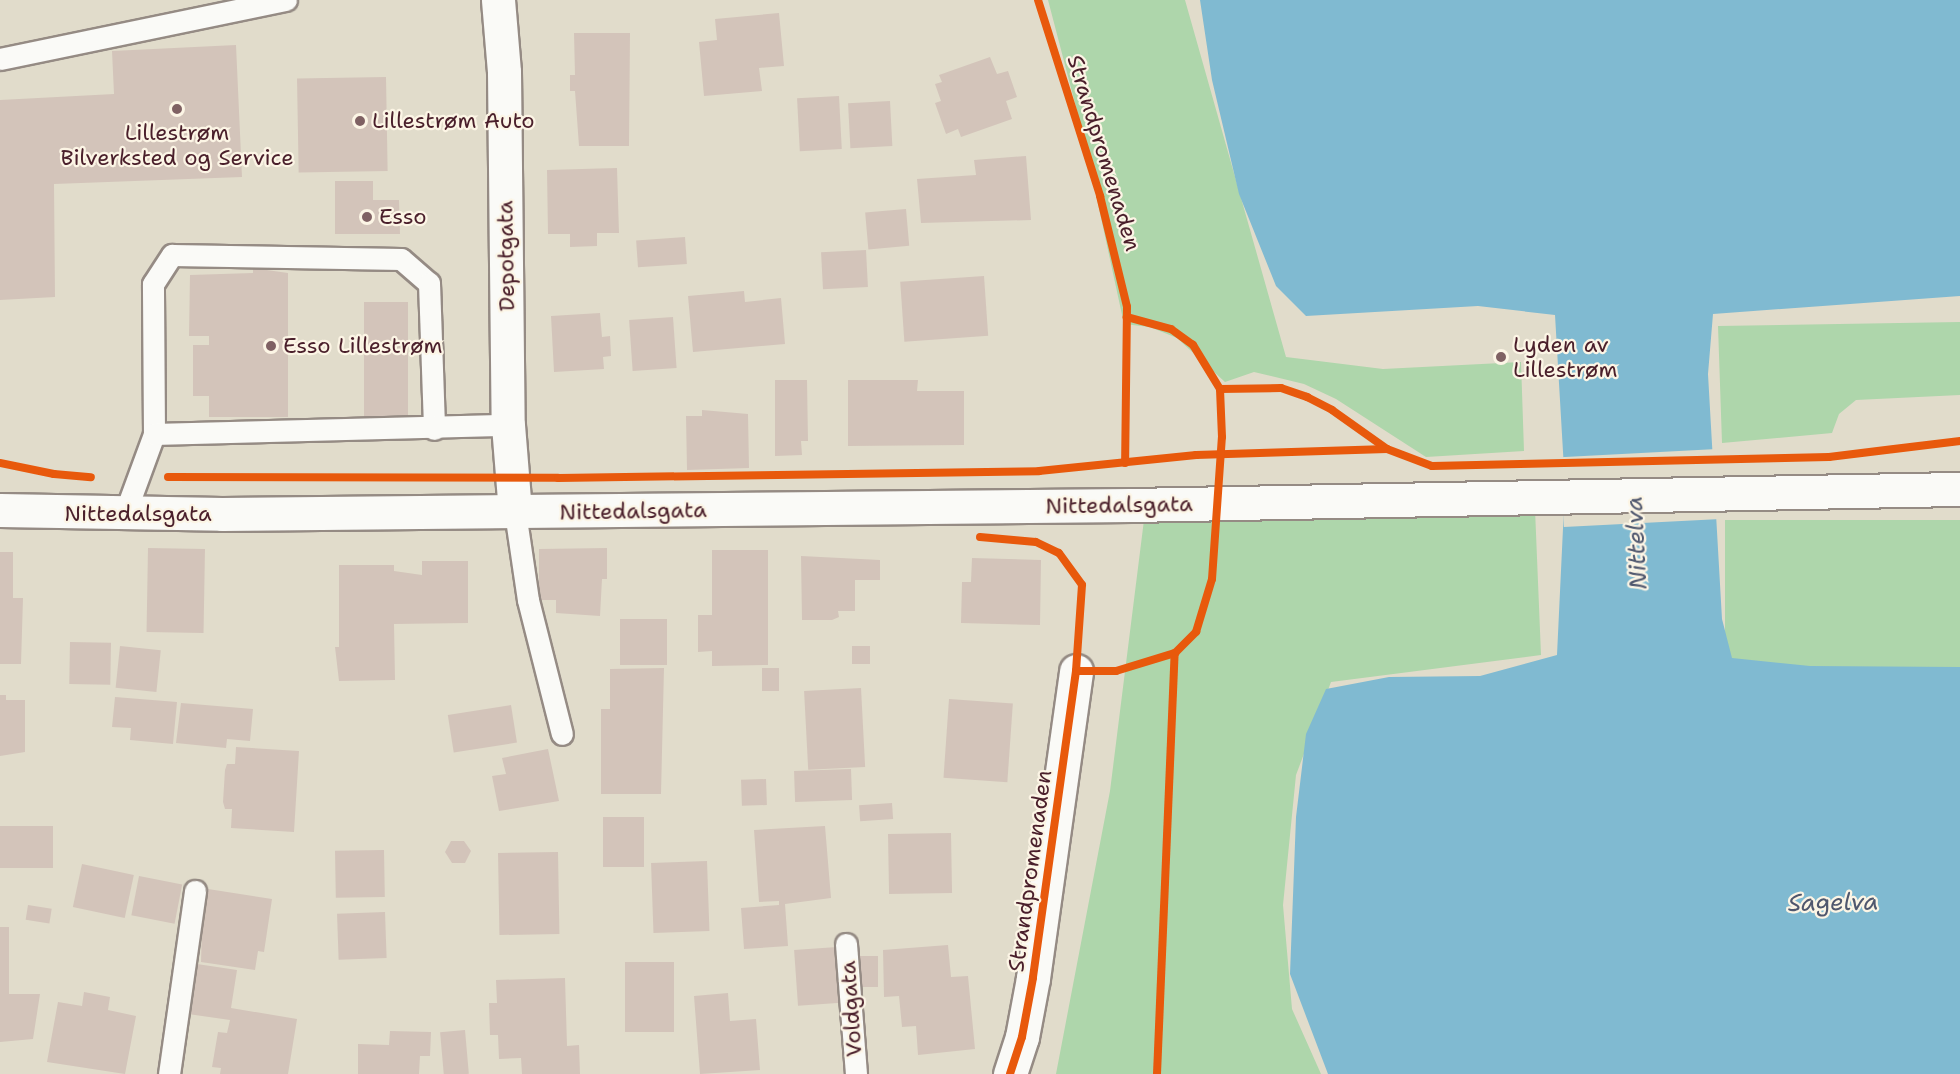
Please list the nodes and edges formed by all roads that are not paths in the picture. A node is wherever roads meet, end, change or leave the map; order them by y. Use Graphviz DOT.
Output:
graph roads {
  1 [pos="286,0"];
  2 [pos="498,0"];
  3 [pos="232,5"];
  4 [pos="0,59"];
  5 [pos="508,426"];
  6 [pos="434,429"];
  7 [pos="154,434"];
  8 [pos="1960,489"];
  9 [pos="4,509"];
  10 [pos="515,512"];
  11 [pos="125,513"];
  12 [pos="1076,671"];
  13 [pos="562,734"];
  14 [pos="195,891"];
  15 [pos="846,944"];
  16 [pos="170,1074"];
  17 [pos="856,1074"];
  18 [pos="1010,1074"];
  1 -- 3 [label="lane"];
  2 -- 5 [label="main road, Depotgata"];
  3 -- 4 [label="lane"];
  5 -- 6 [label="lane"];
  5 -- 10 [label="main road, Depotgata"];
  6 -- 7 [label="lane"];
  6 -- 7 [label="lane"];
  7 -- 11 [label="lane"];
  8 -- 10 [label="main road, Nittedalsgata"];
  9 -- 11 [label="main road, Nittedalsgata"];
  10 -- 11 [label="main road, Nittedalsgata"];
  10 -- 13 [label="lane"];
  12 -- 18 [label="main road, Strandpromenaden"];
  14 -- 16 [label="lane"];
  15 -- 17 [label="lane, Voldgata"];
}
